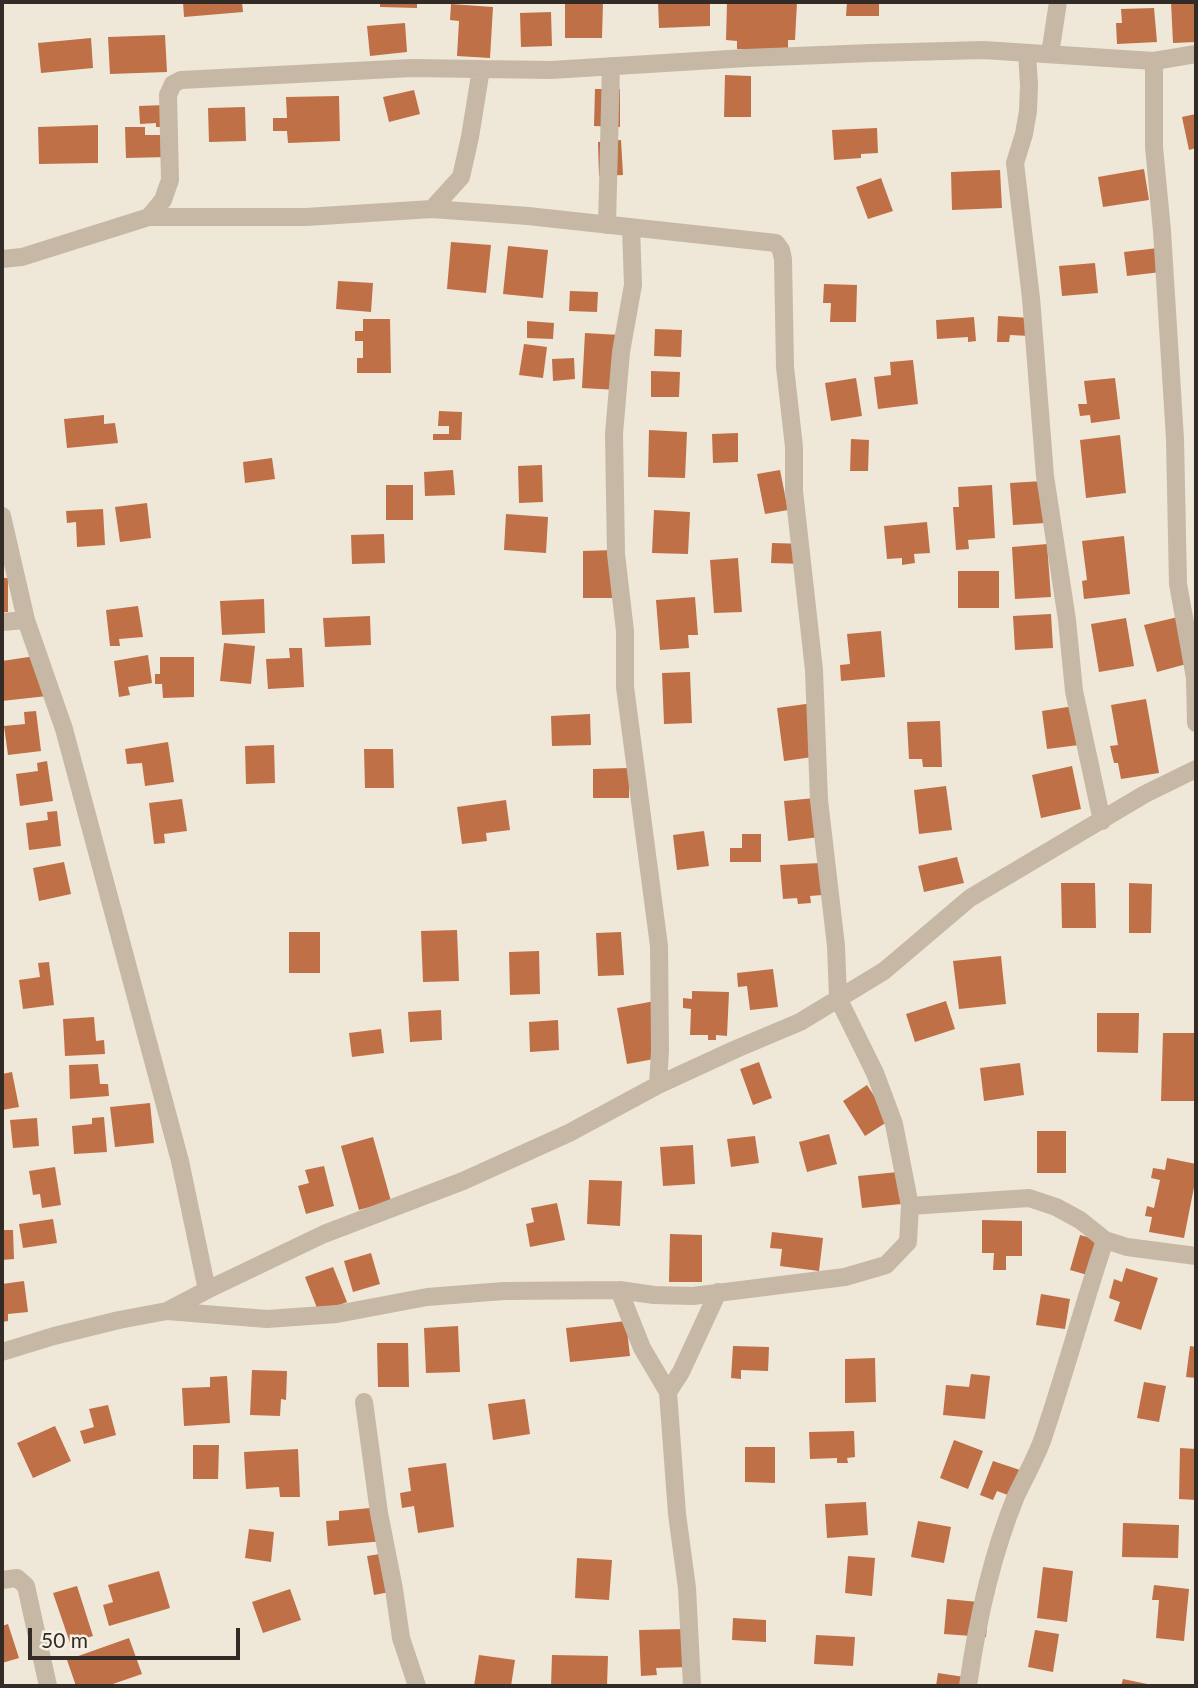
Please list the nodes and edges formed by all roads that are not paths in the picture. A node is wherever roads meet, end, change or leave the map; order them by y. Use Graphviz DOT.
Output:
graph roads {
  1 [pos="1058,2"];
  2 [pos="1027,53"];
  3 [pos="1050,54"];
  4 [pos="1196,54"];
  5 [pos="1154,61"];
  6 [pos="611,66"];
  7 [pos="481,69"];
  8 [pos="432,209"];
  9 [pos="149,217"];
  10 [pos="607,225"];
  11 [pos="631,227"];
  12 [pos="2,259"];
  13 [pos="2,516"];
  14 [pos="26,620"];
  15 [pos="2,622"];
  16 [pos="1196,723"];
  17 [pos="1196,769"];
  18 [pos="1102,821"];
  19 [pos="838,999"];
  20 [pos="658,1085"];
  21 [pos="910,1206"];
  22 [pos="1105,1241"];
  23 [pos="1196,1256"];
  24 [pos="207,1290"];
  25 [pos="619,1290"];
  26 [pos="718,1292"];
  27 [pos="167,1311"];
  28 [pos="2,1352"];
  29 [pos="668,1392"];
  30 [pos="364,1402"];
  31 [pos="2,1580"];
  32 [pos="48,1686"];
  33 [pos="417,1686"];
  34 [pos="692,1686"];
  35 [pos="968,1686"];
  1 -- 3 [label="street"];
  2 -- 3 [label="street"];
  2 -- 6 [label="street"];
  2 -- 18 [label="street"];
  3 -- 5 [label="street"];
  4 -- 5 [label="street"];
  5 -- 16 [label="street"];
  6 -- 7 [label="street"];
  6 -- 10 [label="street"];
  7 -- 8 [label="street"];
  7 -- 9 [label="street"];
  8 -- 9 [label="street"];
  8 -- 10 [label="street"];
  9 -- 12 [label="street"];
  10 -- 11 [label="street"];
  11 -- 19 [label="street"];
  11 -- 20 [label="street"];
  13 -- 14 [label="street"];
  14 -- 15 [label="street"];
  14 -- 24 [label="street"];
  17 -- 18 [label="street"];
  18 -- 19 [label="street"];
  19 -- 20 [label="street"];
  19 -- 21 [label="street"];
  20 -- 24 [label="street"];
  21 -- 22 [label="street"];
  21 -- 26 [label="street"];
  22 -- 23 [label="street"];
  22 -- 35 [label="street"];
  24 -- 27 [label="street"];
  25 -- 26 [label="street"];
  25 -- 27 [label="street"];
  25 -- 29 [label="street"];
  26 -- 29 [label="street"];
  27 -- 28 [label="street"];
  29 -- 34 [label="street"];
  30 -- 33 [label="street"];
  31 -- 32 [label="street"];
}
